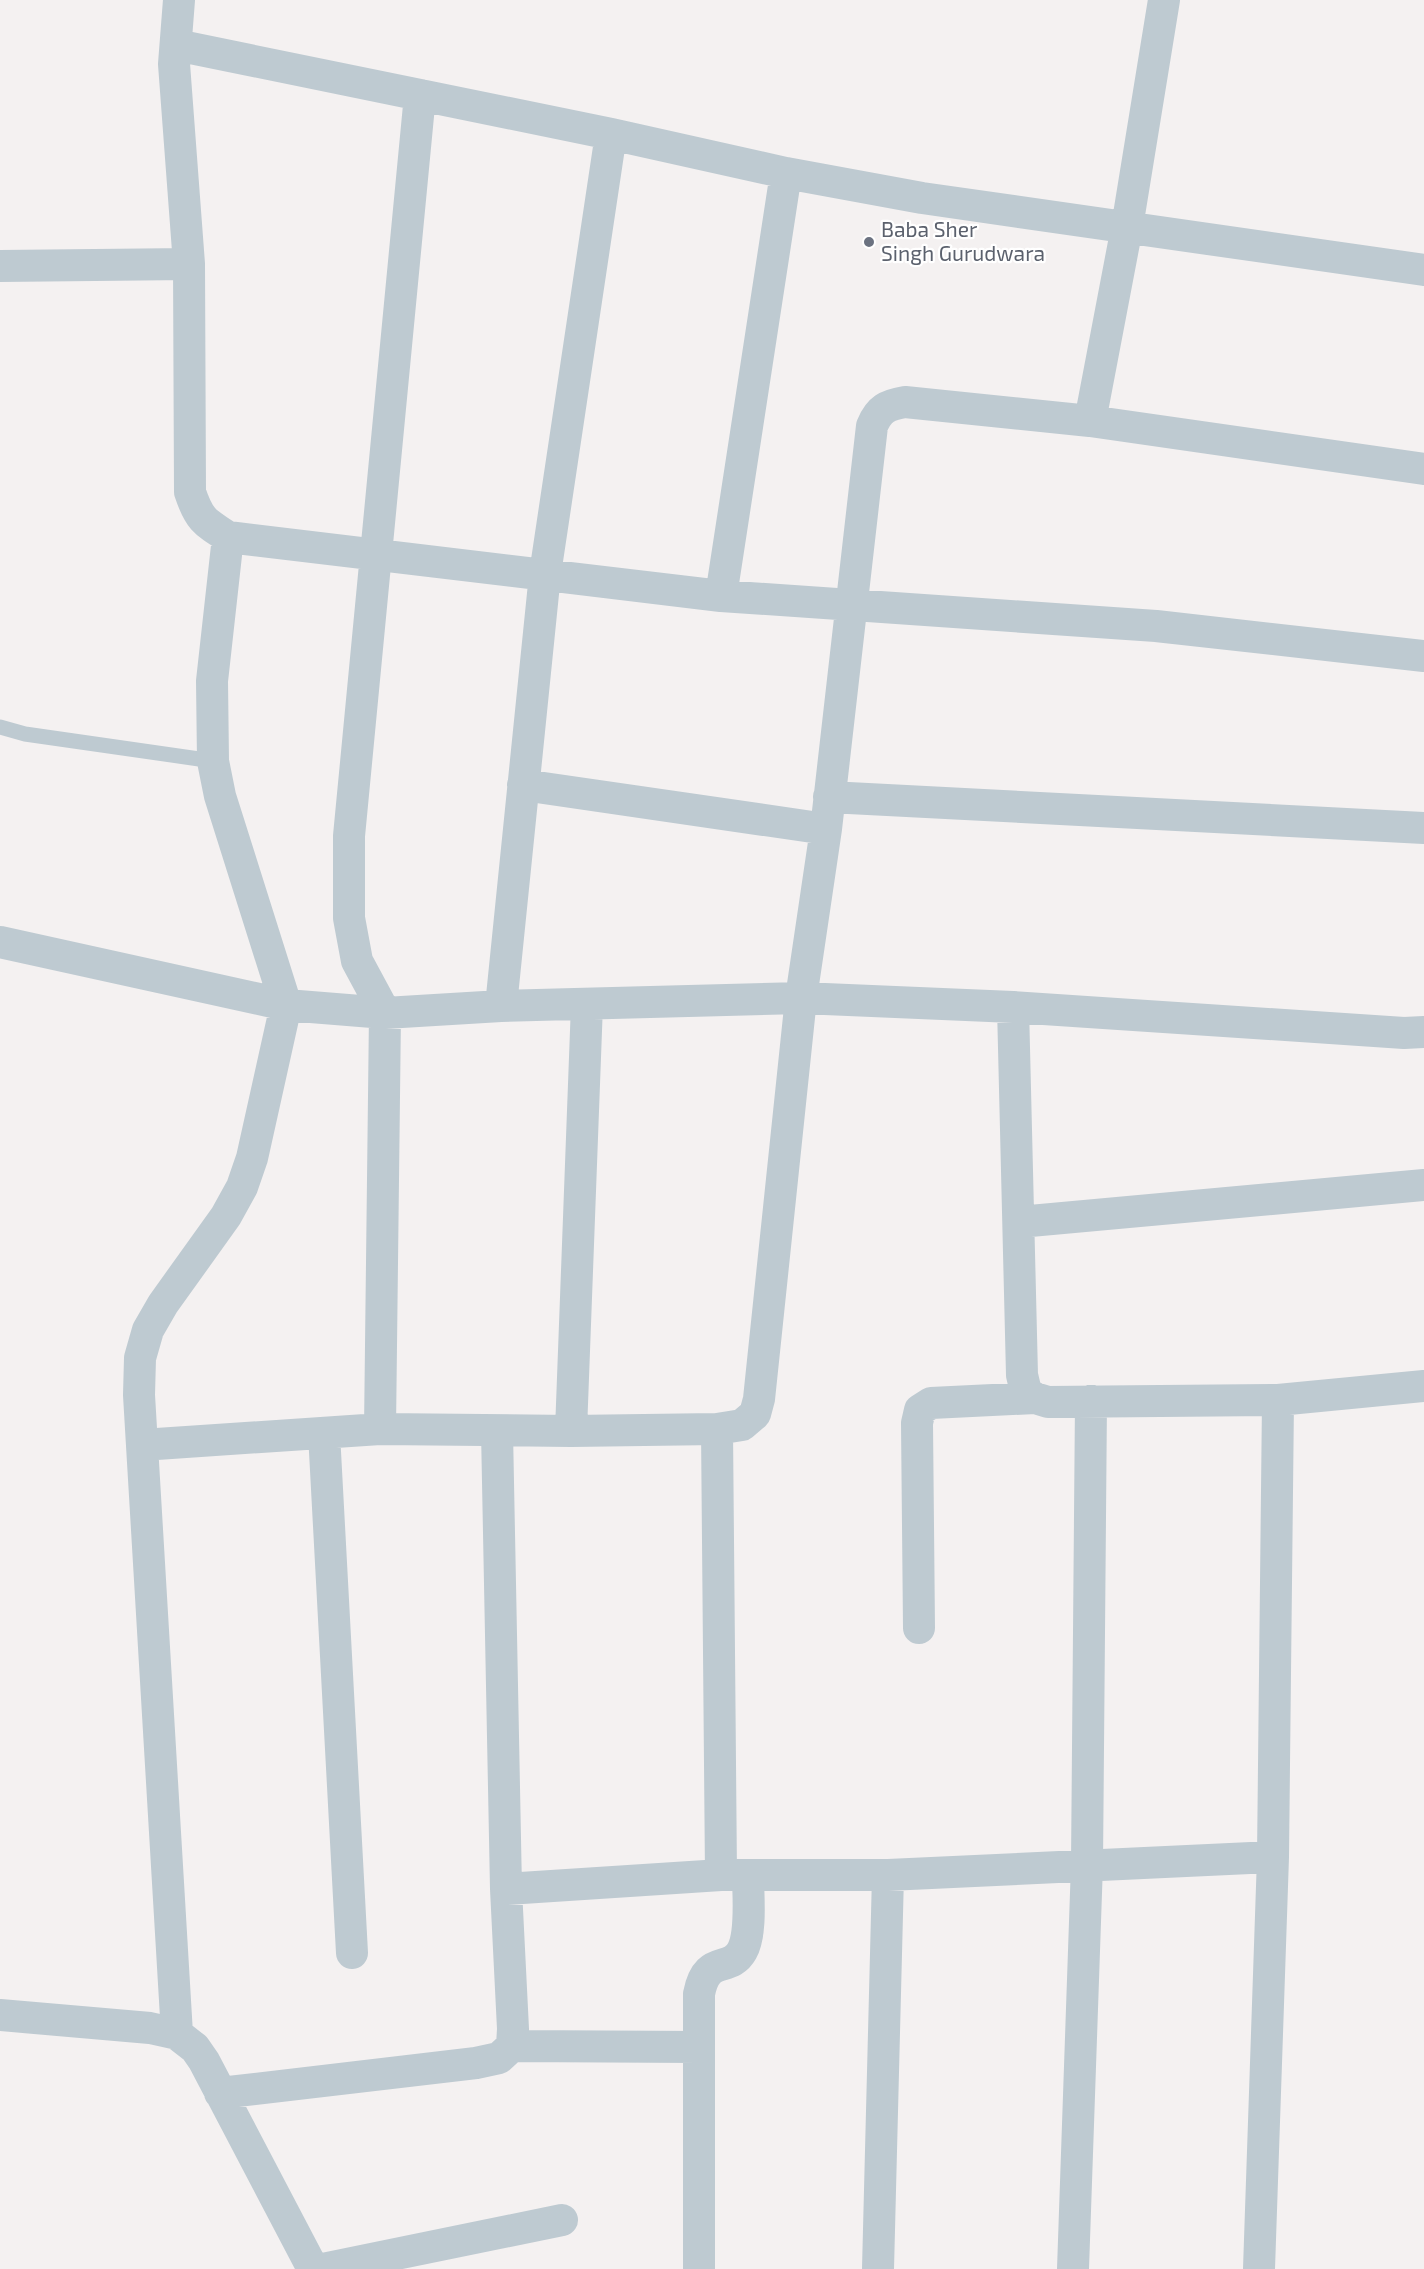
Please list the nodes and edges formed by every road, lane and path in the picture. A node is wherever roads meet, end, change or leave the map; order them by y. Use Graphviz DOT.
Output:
graph roads {
  1 [pos="180,0"];
  2 [pos="1164,0"];
  3 [pos="176,45"];
  4 [pos="420,95"];
  5 [pos="611,134"];
  6 [pos="786,173"];
  7 [pos="1127,227"];
  8 [pos="189,264"];
  9 [pos="0,266"];
  10 [pos="1424,270"];
  11 [pos="1090,421"];
  12 [pos="1424,469"];
  13 [pos="228,537"];
  14 [pos="377,554"];
  15 [pos="545,574"];
  16 [pos="721,596"];
  17 [pos="852,604"];
  18 [pos="1424,656"];
  19 [pos="0,727"];
  20 [pos="213,760"];
  21 [pos="523,785"];
  22 [pos="829,797"];
  23 [pos="1424,828"];
  24 [pos="826,829"];
  25 [pos="0,942"];
  26 [pos="801,998"];
  27 [pos="586,1004"];
  28 [pos="286,1005"];
  29 [pos="501,1006"];
  30 [pos="1013,1007"];
  31 [pos="385,1013"];
  32 [pos="1424,1032"];
  33 [pos="1424,1185"];
  34 [pos="1019,1222"];
  35 [pos="1424,1386"];
  36 [pos="1035,1398"];
  37 [pos="1278,1400"];
  38 [pos="1091,1401"];
  39 [pos="380,1429"];
  40 [pos="717,1429"];
  41 [pos="497,1431"];
  42 [pos="571,1431"];
  43 [pos="324,1433"];
  44 [pos="142,1445"];
  45 [pos="919,1628"];
  46 [pos="1272,1857"];
  47 [pos="1087,1864"];
  48 [pos="734,1875"];
  49 [pos="888,1875"];
  50 [pos="506,1889"];
  51 [pos="352,1953"];
  52 [pos="0,2015"];
  53 [pos="177,2034"];
  54 [pos="512,2046"];
  55 [pos="699,2047"];
  56 [pos="219,2092"];
  57 [pos="562,2220"];
  58 [pos="313,2269"];
  59 [pos="323,2269"];
  60 [pos="699,2269"];
  61 [pos="878,2269"];
  62 [pos="1073,2269"];
  63 [pos="1259,2269"];
  1 -- 3 [label="street"];
  2 -- 7 [label="street"];
  3 -- 4 [label="street"];
  3 -- 8 [label="street"];
  4 -- 5 [label="street"];
  4 -- 14 [label="street"];
  5 -- 6 [label="street"];
  5 -- 15 [label="street"];
  6 -- 7 [label="street"];
  6 -- 16 [label="street"];
  7 -- 10 [label="street"];
  7 -- 11 [label="street"];
  8 -- 9 [label="street"];
  8 -- 13 [label="street"];
  11 -- 12 [label="street"];
  11 -- 17 [label="street"];
  13 -- 14 [label="street"];
  13 -- 20 [label="street"];
  14 -- 15 [label="street"];
  14 -- 31 [label="street"];
  15 -- 16 [label="street"];
  15 -- 21 [label="street"];
  16 -- 17 [label="street"];
  17 -- 18 [label="street"];
  17 -- 22 [label="street"];
  19 -- 20 [label="lane"];
  20 -- 28 [label="street"];
  21 -- 24 [label="street"];
  21 -- 29 [label="street"];
  22 -- 23 [label="street"];
  22 -- 24 [label="street"];
  24 -- 26 [label="street"];
  25 -- 28 [label="street"];
  26 -- 27 [label="street"];
  26 -- 30 [label="street"];
  26 -- 40 [label="street"];
  27 -- 29 [label="street"];
  27 -- 42 [label="street"];
  28 -- 31 [label="street"];
  28 -- 44 [label="street"];
  29 -- 31 [label="street"];
  30 -- 32 [label="street"];
  30 -- 34 [label="street"];
  31 -- 39 [label="street"];
  33 -- 34 [label="street"];
  34 -- 36 [label="street"];
  35 -- 37 [label="street"];
  36 -- 38 [label="street"];
  36 -- 45 [label="street"];
  37 -- 38 [label="street"];
  37 -- 46 [label="street"];
  38 -- 47 [label="street"];
  39 -- 41 [label="street"];
  39 -- 43 [label="street"];
  40 -- 42 [label="street"];
  40 -- 48 [label="street"];
  41 -- 42 [label="street"];
  41 -- 50 [label="street"];
  43 -- 44 [label="street"];
  43 -- 51 [label="street"];
  44 -- 53 [label="street"];
  46 -- 47 [label="street"];
  46 -- 63 [label="street"];
  47 -- 49 [label="street"];
  47 -- 62 [label="street"];
  48 -- 49 [label="street"];
  48 -- 50 [label="street"];
  48 -- 55 [label="street"];
  49 -- 61 [label="street"];
  50 -- 54 [label="street"];
  52 -- 53 [label="street"];
  53 -- 56 [label="street"];
  54 -- 55 [label="street"];
  54 -- 56 [label="street"];
  55 -- 60 [label="street"];
  56 -- 58 [label="street"];
  57 -- 59 [label="street"];
}
